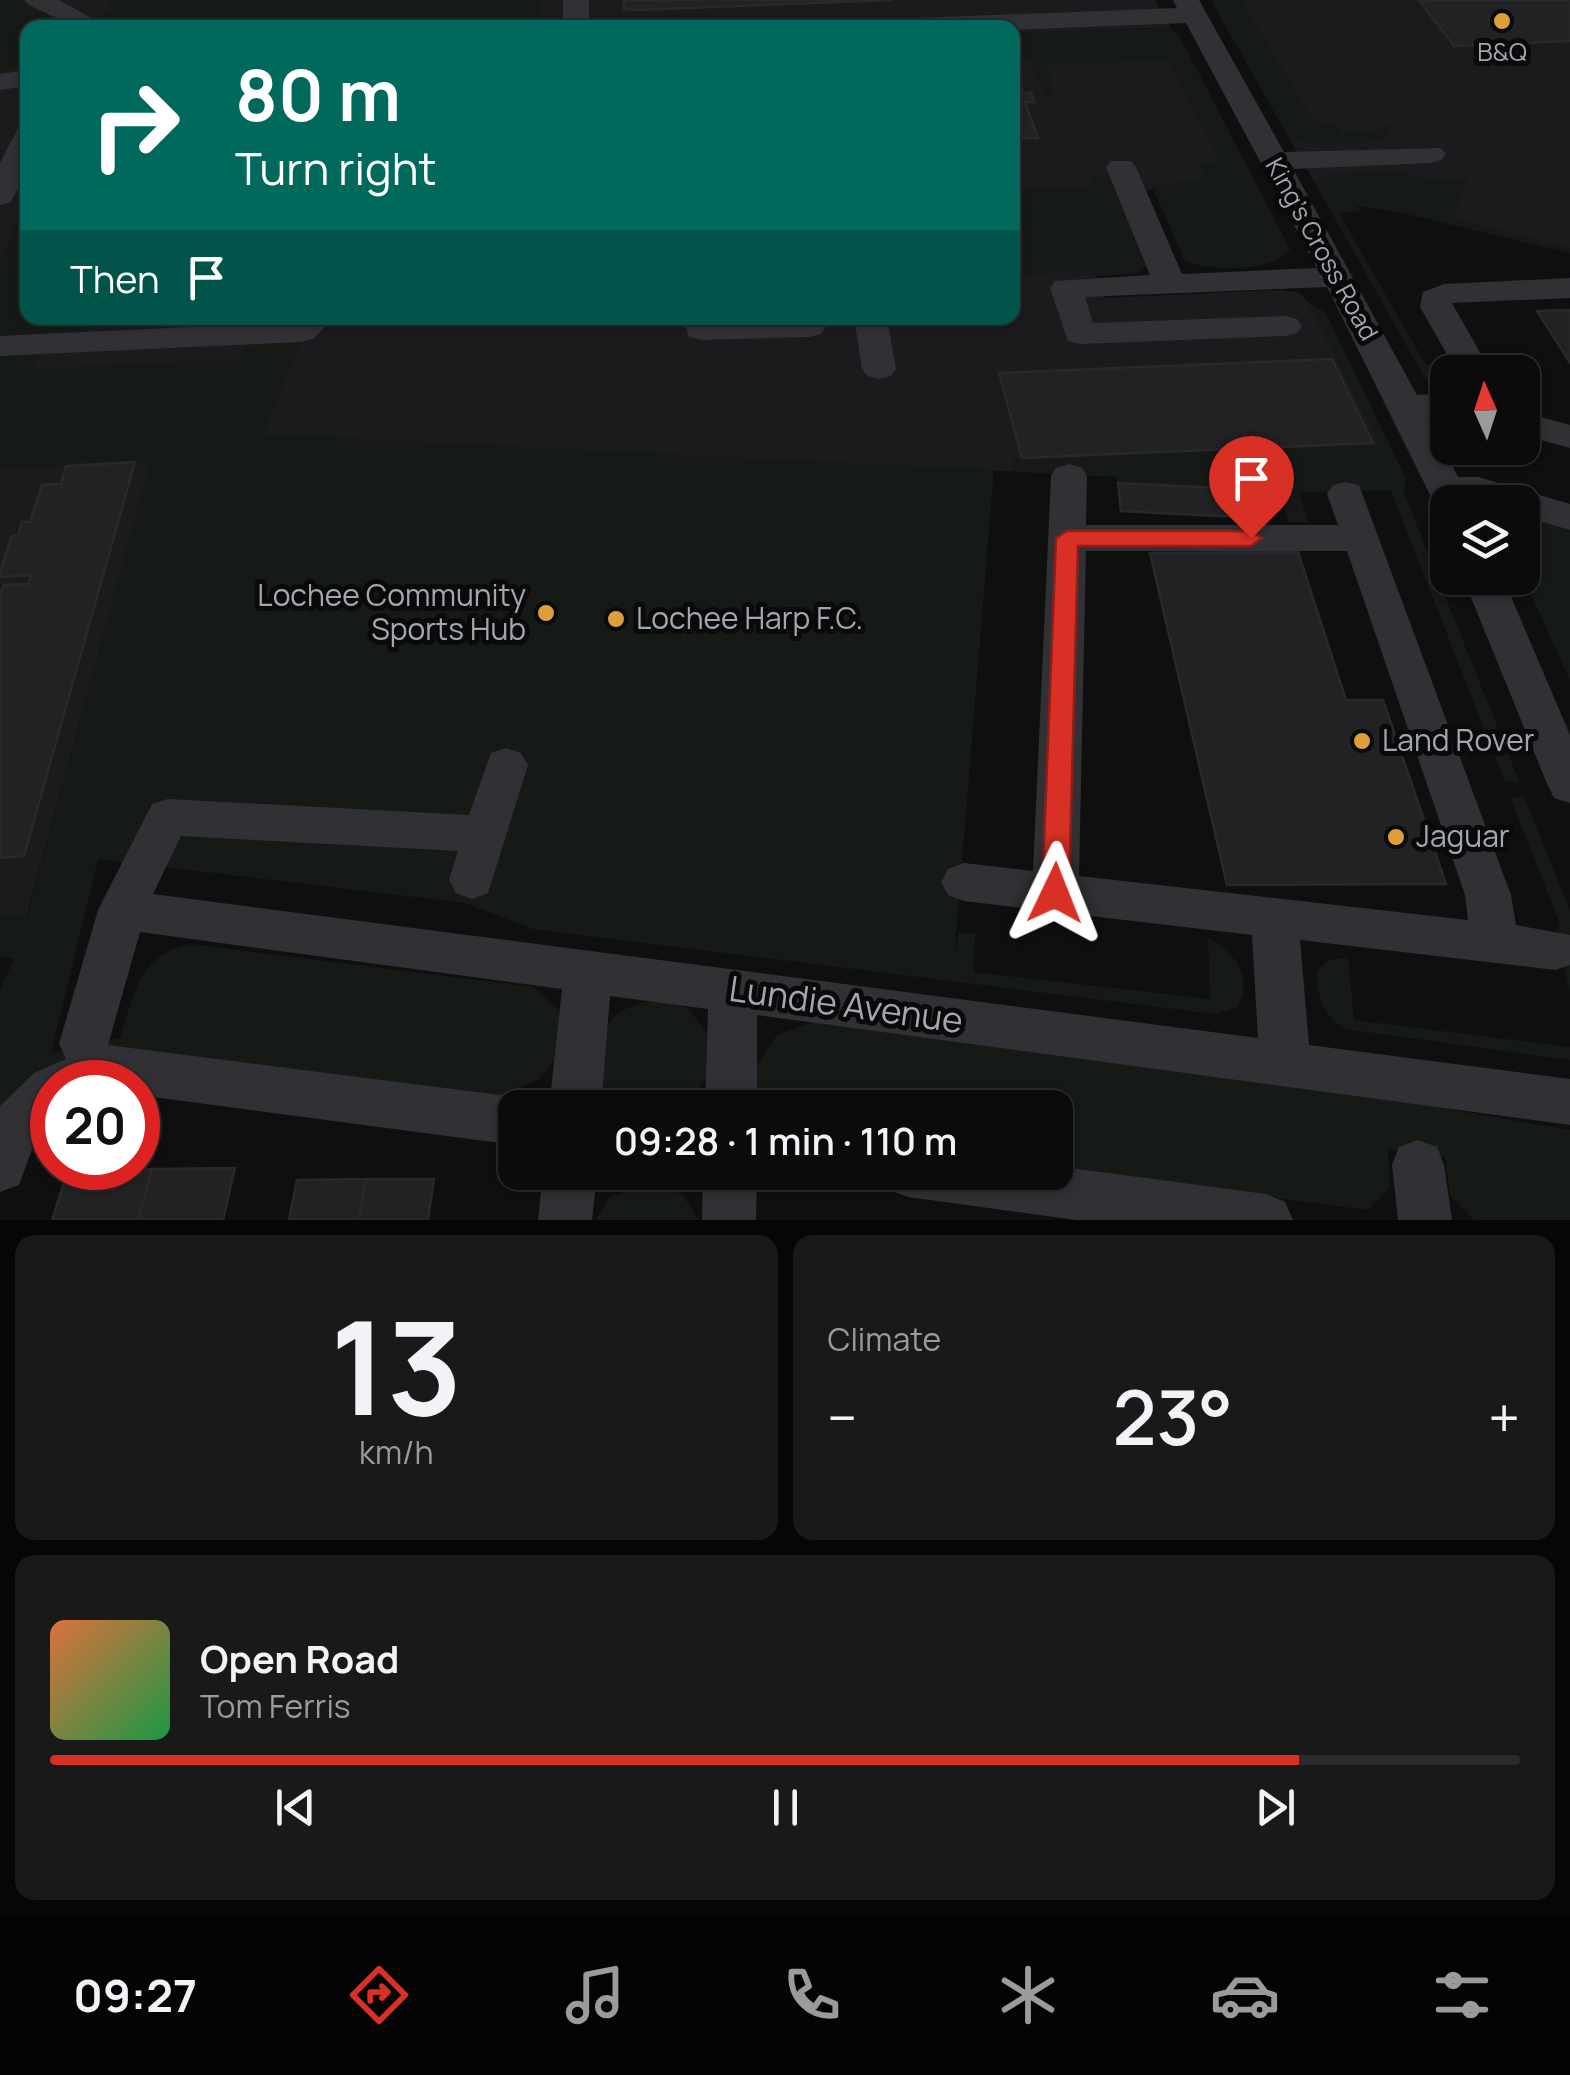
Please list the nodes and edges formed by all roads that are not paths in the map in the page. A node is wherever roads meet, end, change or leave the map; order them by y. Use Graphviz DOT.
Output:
graph roads {
  1 [pos="38,0"];
  2 [pos="1190,8"];
  3 [pos="1041,10"];
  4 [pos="81,15"];
  5 [pos="943,20"];
  6 [pos="20,152"];
  7 [pos="1431,154"];
  8 [pos="1274,160"];
  9 [pos="1120,166"];
  10 [pos="0,196"];
  11 [pos="1337,277"];
  12 [pos="1170,284"];
  13 [pos="1570,288"];
  14 [pos="308,325"];
  15 [pos="701,325"];
  16 [pos="809,325"];
  17 [pos="871,325"];
  18 [pos="1285,326"];
  19 [pos="0,346"];
  20 [pos="1464,355"];
  21 [pos="878,369"];
  22 [pos="1430,405"];
  23 [pos="1406,407"];
  24 [pos="1540,428"];
  25 [pos="1570,436"];
  26 [pos="1069,476"];
  27 [pos="1444,485"];
  28 [pos="1346,494"];
  29 [pos="1540,509"];
  30 [pos="1570,518"];
  31 [pos="1067,538"];
  32 [pos="1362,538"];
  33 [pos="1490,595"];
  34 [pos="506,765"];
  35 [pos="1566,768"];
  36 [pos="486,834"];
  37 [pos="472,880"];
  38 [pos="964,882"];
  39 [pos="1055,893"];
  40 [pos="122,910"];
  41 [pos="1275,918"];
  42 [pos="1495,942"];
  43 [pos="1555,950"];
  44 [pos="588,971"];
  45 [pos="734,990"];
  46 [pos="77,1060"];
  47 [pos="1285,1064"];
  48 [pos="160,1075"];
  49 [pos="578,1090"];
  50 [pos="731,1090"];
  51 [pos="1570,1102"];
  52 [pos="30,1111"];
  53 [pos="498,1119"];
  54 [pos="1418,1165"];
  55 [pos="0,1167"];
  56 [pos="568,1190"];
  57 [pos="730,1190"];
  58 [pos="1042,1190"];
  59 [pos="565,1220"];
  60 [pos="729,1220"];
  61 [pos="1266,1220"];
  62 [pos="1425,1220"];
  1 -- 4 [label="street"];
  2 -- 3 [label="street"];
  2 -- 8 [label="street, King's Cross Road"];
  3 -- 5 [label="street"];
  6 -- 10 [label="street"];
  7 -- 8 [label="street"];
  8 -- 11 [label="street, King's Cross Road"];
  9 -- 12 [label="street"];
  11 -- 12 [label="street"];
  11 -- 23 [label="street, King's Cross Road"];
  12 -- 18 [label="street"];
  13 -- 20 [label="street"];
  14 -- 19 [label="street"];
  15 -- 16 [label="street"];
  17 -- 21 [label="street"];
  22 -- 23 [label="street"];
  23 -- 27 [label="street, King's Cross Road"];
  24 -- 25 [label="street"];
  26 -- 31 [label="street"];
  28 -- 32 [label="street"];
  29 -- 30 [label="street"];
  31 -- 32 [label="street"];
  31 -- 39 [label="street"];
  32 -- 42 [label="street"];
  33 -- 35 [label="street"];
  34 -- 36 [label="street"];
  36 -- 37 [label="street"];
  36 -- 40 [label="street"];
  38 -- 39 [label="street"];
  39 -- 41 [label="street"];
  40 -- 44 [label="street, Lundie Avenue"];
  40 -- 46 [label="street"];
  41 -- 42 [label="street"];
  41 -- 47 [label="street"];
  42 -- 43 [label="street"];
  44 -- 45 [label="street, Lundie Avenue"];
  44 -- 49 [label="street"];
  45 -- 47 [label="street, Lundie Avenue"];
  45 -- 50 [label="street"];
  47 -- 51 [label="street, Lundie Avenue"];
  48 -- 53 [label="street"];
  52 -- 55 [label="street"];
  54 -- 62 [label="street"];
  56 -- 59 [label="street"];
  57 -- 60 [label="street"];
  58 -- 61 [label="street"];
}
